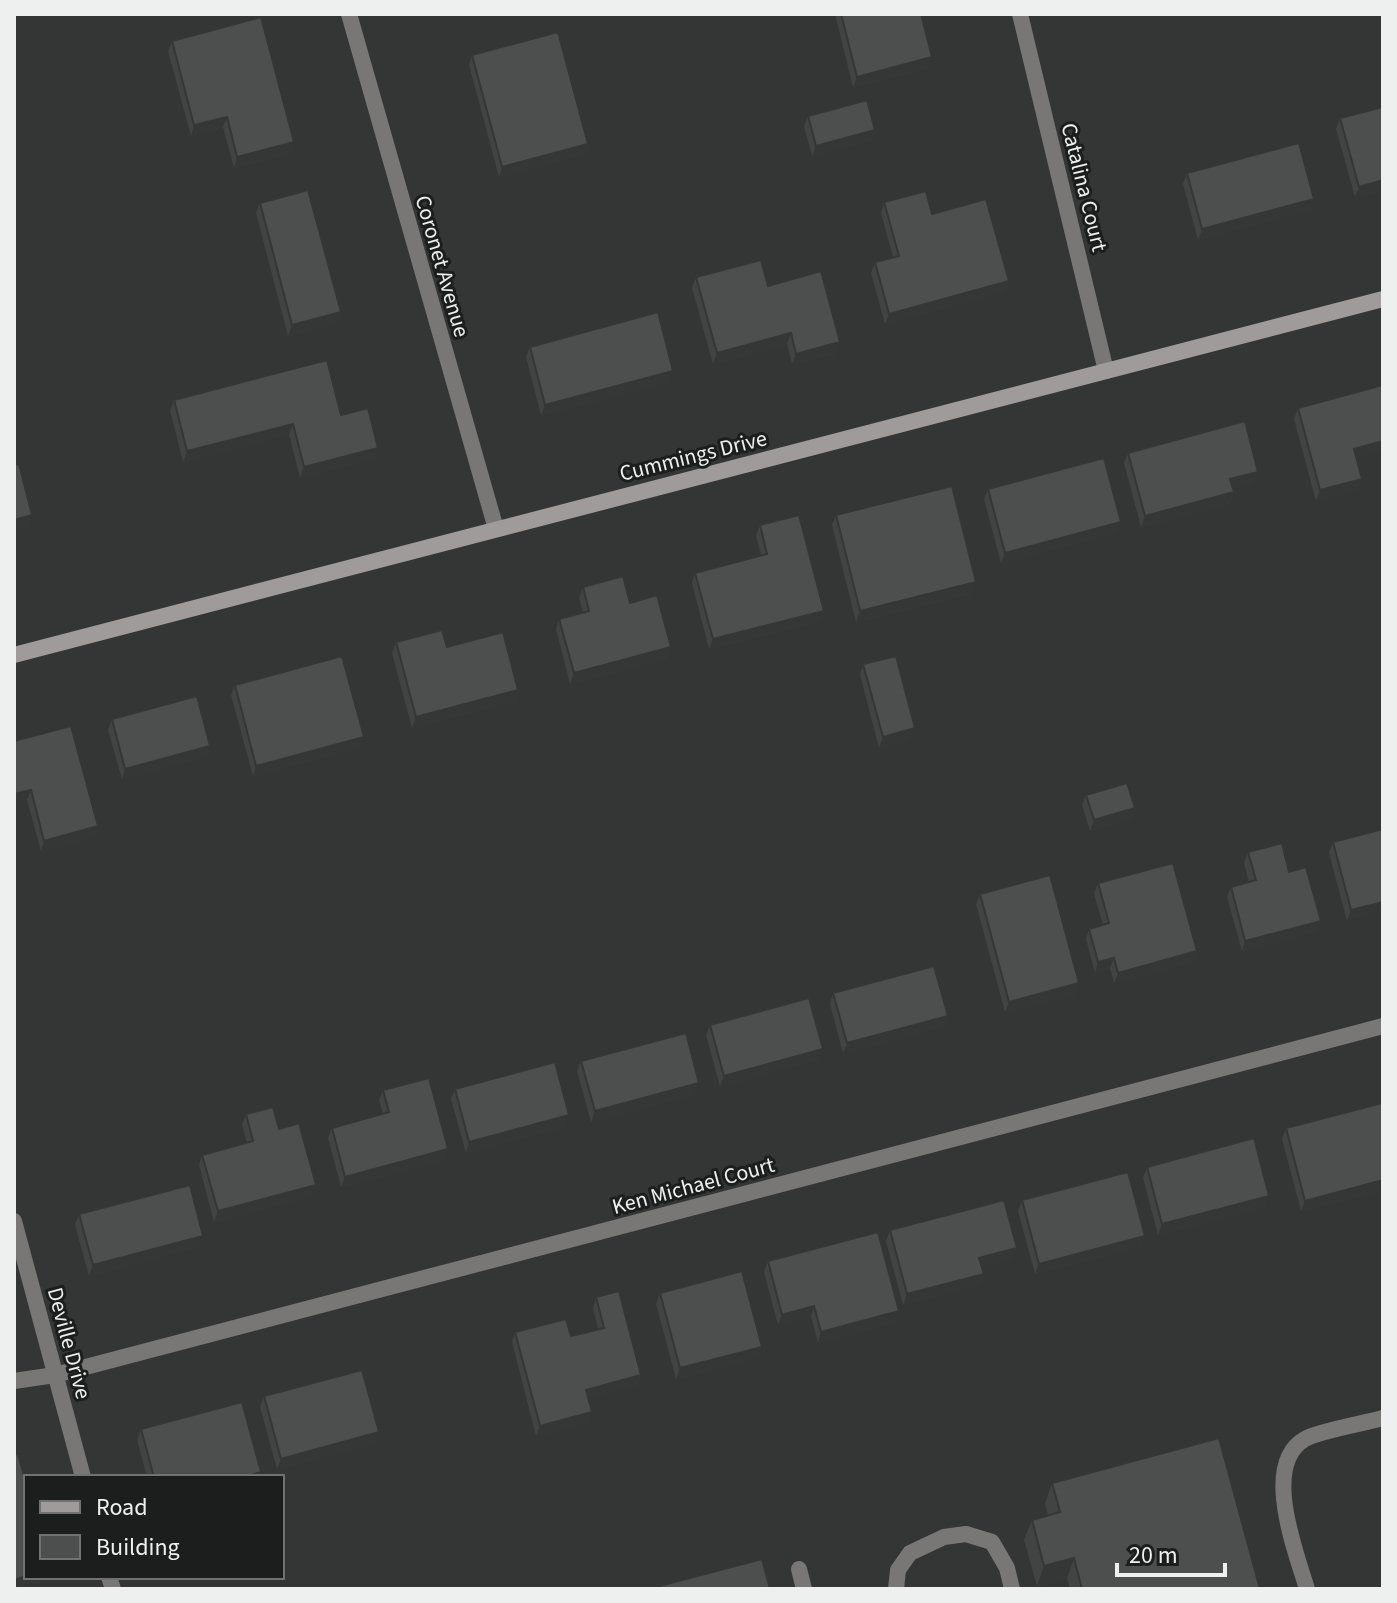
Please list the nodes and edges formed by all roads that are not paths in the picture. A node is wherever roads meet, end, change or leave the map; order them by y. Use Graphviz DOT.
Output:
graph roads {
  1 [pos="349,14"];
  2 [pos="1020,14"];
  3 [pos="1383,299"];
  4 [pos="1106,371"];
  5 [pos="496,529"];
  6 [pos="14,655"];
  7 [pos="1383,1026"];
  8 [pos="14,1221"];
  9 [pos="55,1375"];
  10 [pos="14,1381"];
  11 [pos="1383,1418"];
  12 [pos="82,1475"];
  13 [pos="799,1569"];
  14 [pos="804,1589"];
  15 [pos="896,1589"];
  16 [pos="1012,1589"];
  17 [pos="1307,1589"];
  1 -- 5 [label="street, Coronet Avenue"];
  2 -- 4 [label="street, Catalina Court"];
  3 -- 4 [label="street, Cummings Drive"];
  4 -- 5 [label="street, Cummings Drive"];
  5 -- 6 [label="street, Cummings Drive"];
  7 -- 9 [label="street, Ken Michael Court"];
  8 -- 9 [label="street, Deville Drive"];
  9 -- 10 [label="street, Ken Michael Court"];
  9 -- 12 [label="street, Deville Drive"];
  11 -- 17 [label="street"];
  13 -- 14 [label="street"];
  15 -- 16 [label="street"];
}
